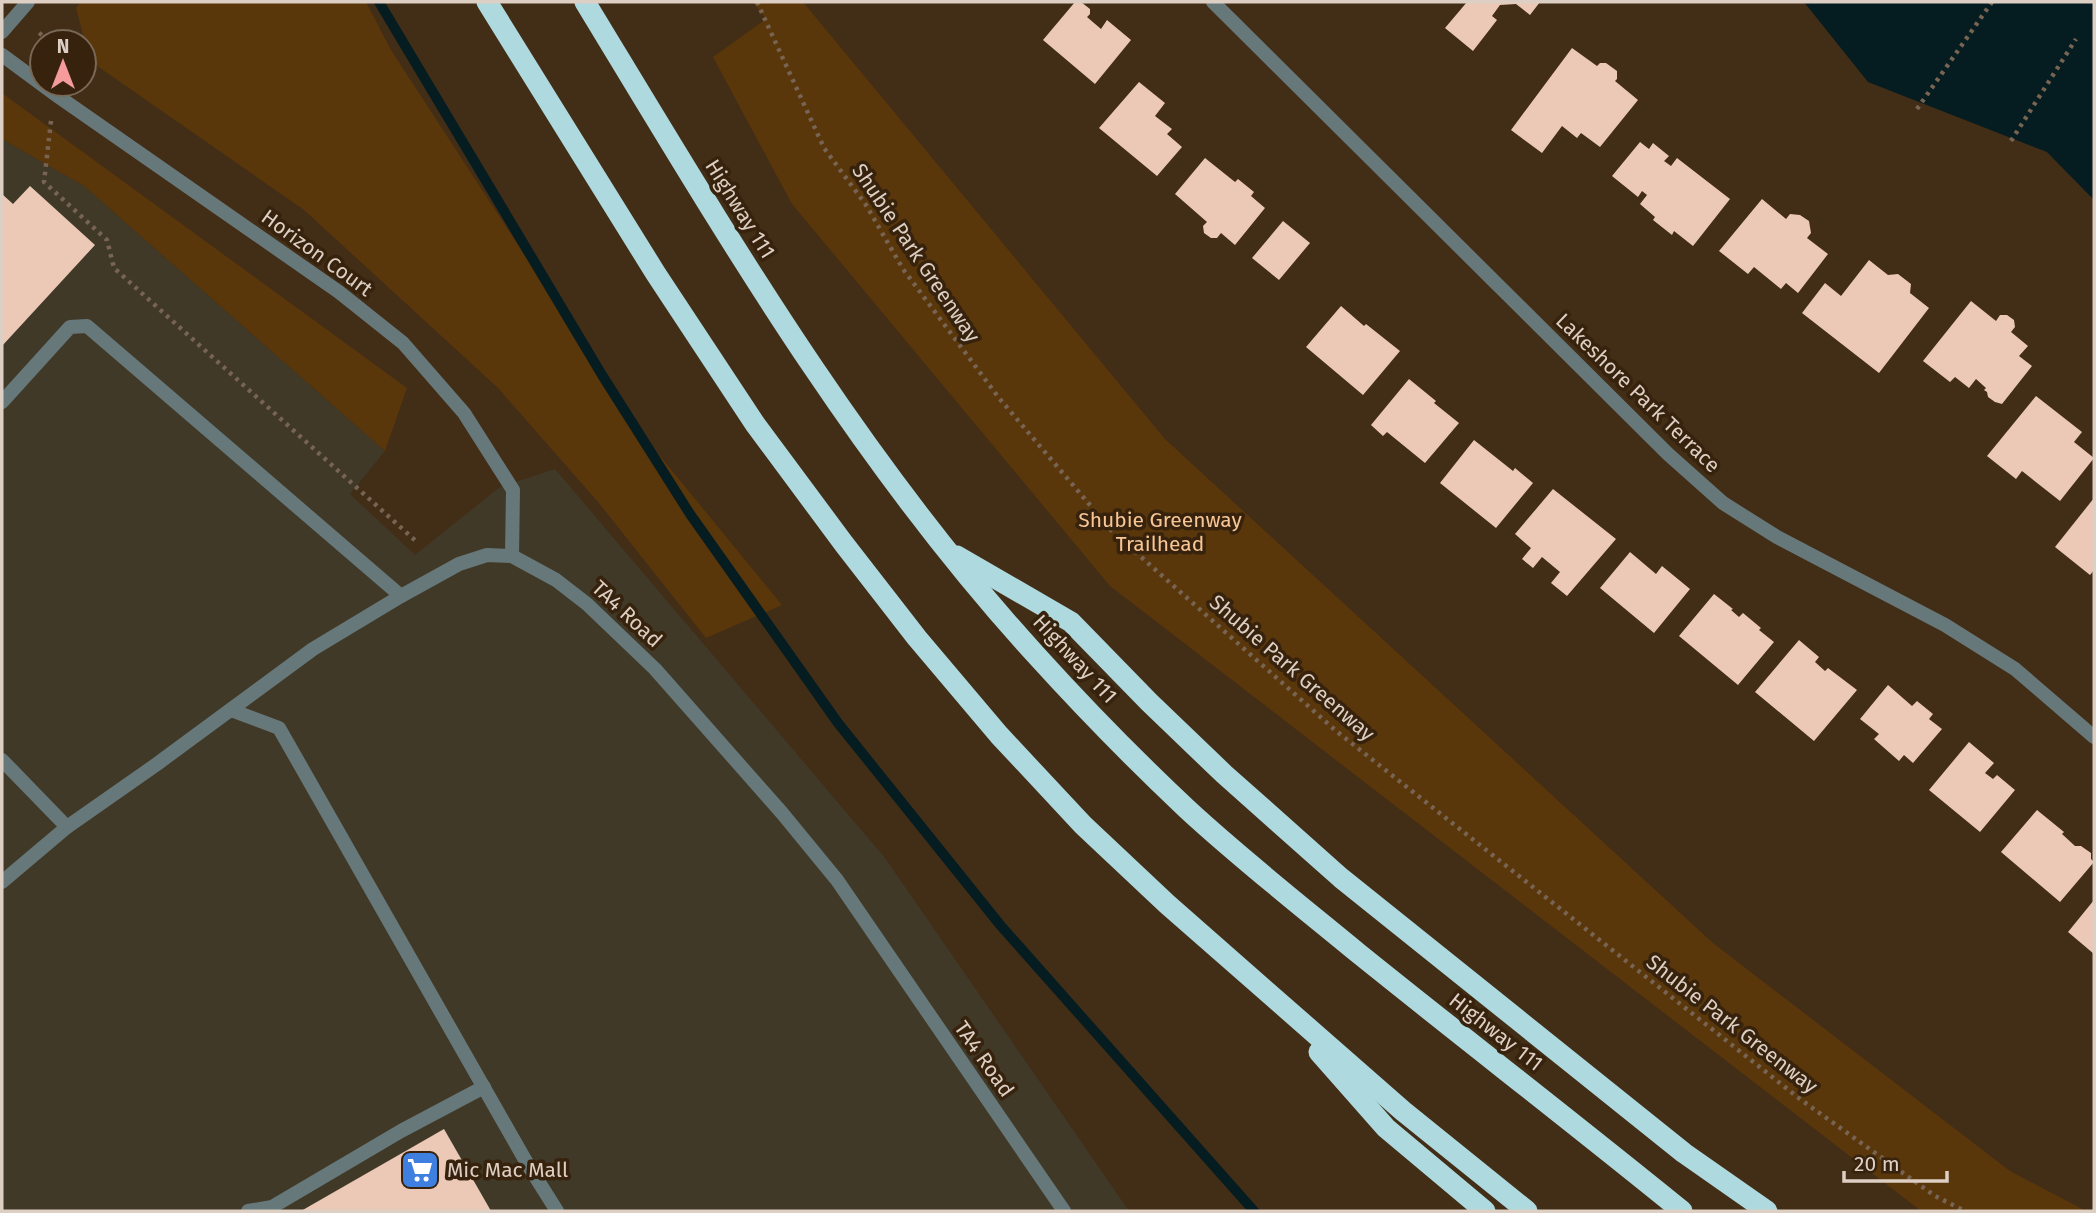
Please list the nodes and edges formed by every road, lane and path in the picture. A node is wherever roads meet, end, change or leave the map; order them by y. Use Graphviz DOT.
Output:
graph roads {
  1 [pos="27,2"];
  2 [pos="487,2"];
  3 [pos="585,2"];
  4 [pos="757,2"];
  5 [pos="1213,2"];
  6 [pos="1992,2"];
  7 [pos="2,32"];
  8 [pos="2076,39"];
  9 [pos="2,55"];
  10 [pos="28,74"];
  11 [pos="59,98"];
  12 [pos="60,98"];
  13 [pos="1917,109"];
  14 [pos="2011,141"];
  15 [pos="2,402"];
  16 [pos="418,542"];
  17 [pos="943,548"];
  18 [pos="512,556"];
  19 [pos="401,596"];
  20 [pos="231,710"];
  21 [pos="2094,737"];
  22 [pos="2,760"];
  23 [pos="67,827"];
  24 [pos="2,882"];
  25 [pos="1259,984"];
  26 [pos="484,1087"];
  27 [pos="248,1211"];
  28 [pos="556,1211"];
  29 [pos="1064,1211"];
  30 [pos="1485,1211"];
  31 [pos="1527,1211"];
  32 [pos="1682,1211"];
  33 [pos="1767,1211"];
  34 [pos="1965,1211"];
  1 -- 7 [label="street"];
  2 -- 25 [label="highway"];
  3 -- 17 [label="highway, Highway 111"];
  4 -- 34 [label="path, Shubie Park Greenway"];
  5 -- 21 [label="street, Lakeshore Park Terrace"];
  6 -- 13 [label="path"];
  8 -- 14 [label="path"];
  9 -- 10 [label="street, Horizon Court"];
  11 -- 16 [label="path"];
  12 -- 18 [label="street, Horizon Court"];
  15 -- 19 [label="street"];
  17 -- 32 [label="highway, Highway 111"];
  17 -- 33 [label="highway"];
  18 -- 19 [label="street"];
  18 -- 29 [label="street, TA4 Road"];
  19 -- 20 [label="street"];
  20 -- 23 [label="street"];
  20 -- 26 [label="street"];
  22 -- 23 [label="street"];
  23 -- 24 [label="street"];
  25 -- 30 [label="highway"];
  25 -- 31 [label="highway"];
  26 -- 27 [label="street"];
  26 -- 28 [label="street"];
}
